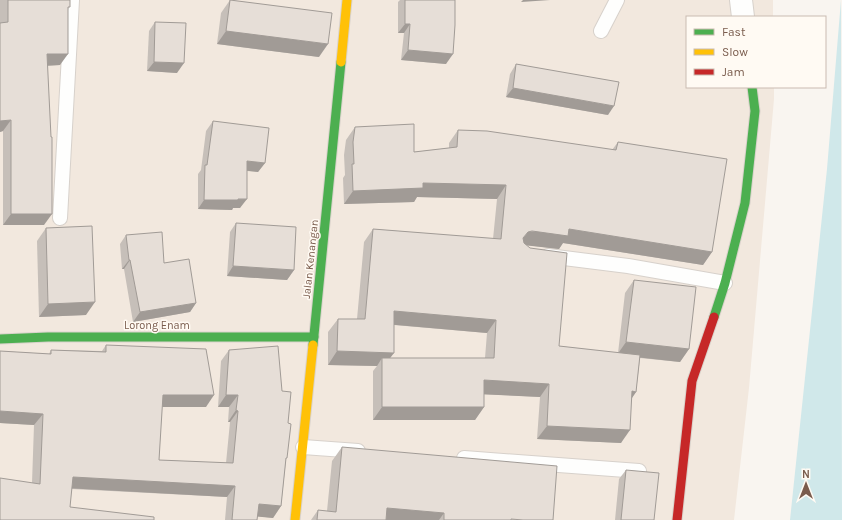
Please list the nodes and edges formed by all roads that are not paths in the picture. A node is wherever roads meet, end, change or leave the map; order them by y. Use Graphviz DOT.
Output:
graph roads {
  1 [pos="72,0"];
  2 [pos="347,0"];
  3 [pos="617,0"];
  4 [pos="741,0"];
  5 [pos="743,16"];
  6 [pos="601,31"];
  7 [pos="752,88"];
  8 [pos="60,218"];
  9 [pos="537,254"];
  10 [pos="725,283"];
  11 [pos="314,337"];
  12 [pos="0,339"];
  13 [pos="303,447"];
  14 [pos="373,452"];
  15 [pos="452,457"];
  16 [pos="639,471"];
  17 [pos="295,520"];
  18 [pos="677,520"];
  1 -- 8 [label="lane"];
  2 -- 11 [label="street, Jalan Kenangan"];
  3 -- 6 [label="lane"];
  4 -- 5 [label="street"];
  7 -- 10 [label="street"];
  9 -- 10 [label="lane"];
  10 -- 18 [label="street"];
  11 -- 12 [label="street, Lorong Enam"];
  11 -- 13 [label="street, Jalan Kenangan"];
  13 -- 14 [label="lane"];
  13 -- 17 [label="street, Jalan Kenangan"];
  15 -- 16 [label="lane"];
}
